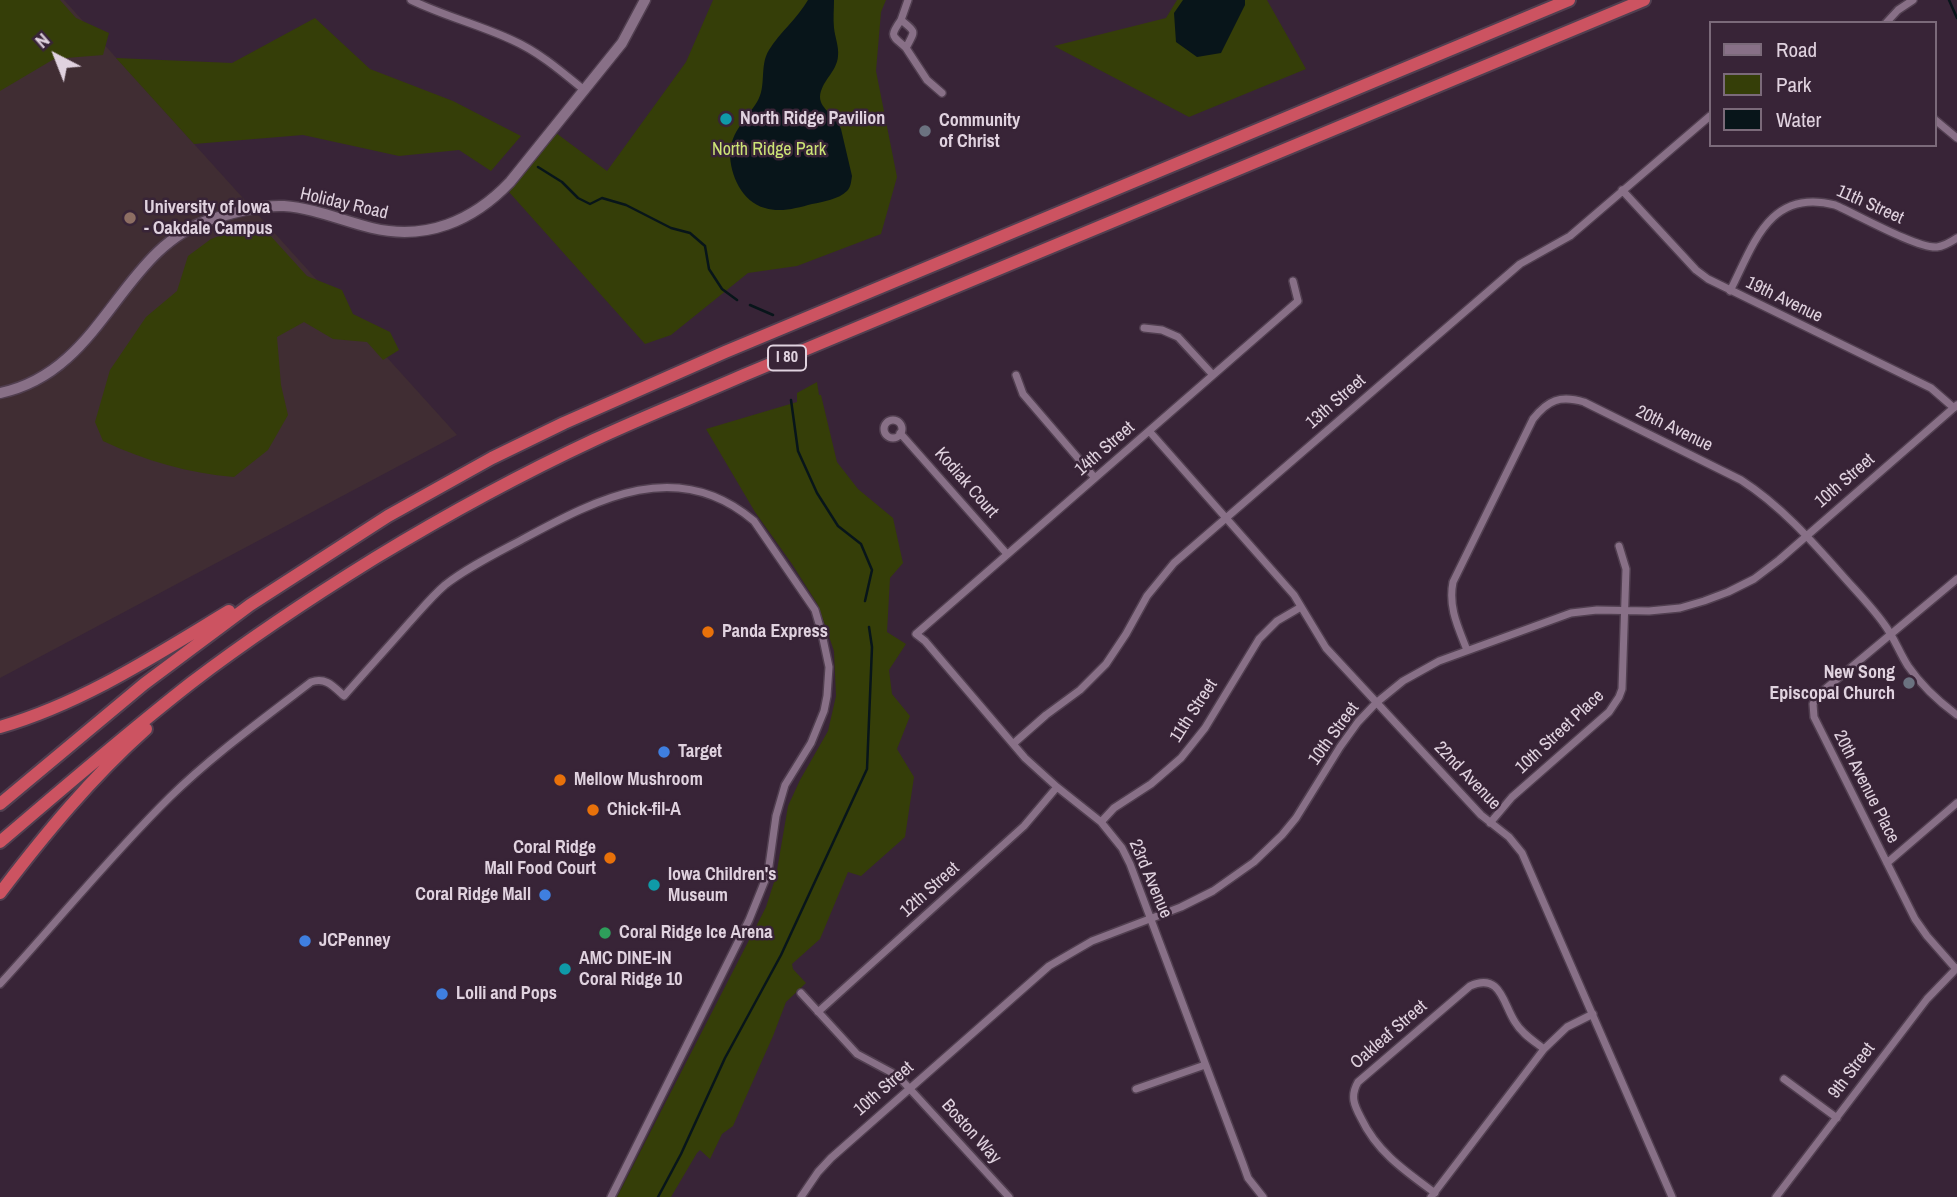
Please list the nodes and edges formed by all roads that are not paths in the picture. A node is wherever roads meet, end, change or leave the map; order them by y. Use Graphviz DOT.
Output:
graph roads {
  1 [pos="411,0"];
  2 [pos="645,0"];
  3 [pos="908,0"];
  4 [pos="1569,0"];
  5 [pos="1644,0"];
  6 [pos="1913,0"];
  7 [pos="901,20"];
  8 [pos="1888,21"];
  9 [pos="906,48"];
  10 [pos="584,90"];
  11 [pos="942,93"];
  12 [pos="1708,118"];
  13 [pos="1936,121"];
  14 [pos="1957,138"];
  15 [pos="1622,190"];
  16 [pos="1957,238"];
  17 [pos="1293,281"];
  18 [pos="1730,291"];
  19 [pos="1144,328"];
  20 [pos="1016,375"];
  21 [pos="1213,375"];
  22 [pos="0,393"];
  23 [pos="1955,407"];
  24 [pos="1150,432"];
  25 [pos="900,433"];
  26 [pos="1095,478"];
  27 [pos="1226,519"];
  28 [pos="1807,535"];
  29 [pos="1619,546"];
  30 [pos="329,552"];
  31 [pos="1007,554"];
  32 [pos="1957,579"];
  33 [pos="1301,607"];
  34 [pos="1624,610"];
  35 [pos="1890,633"];
  36 [pos="916,634"];
  37 [pos="253,639"];
  38 [pos="1467,650"];
  39 [pos="1376,703"];
  40 [pos="1957,715"];
  41 [pos="0,727"];
  42 [pos="1013,744"];
  43 [pos="1057,787"];
  44 [pos="1957,803"];
  45 [pos="0,804"];
  46 [pos="1101,822"];
  47 [pos="1490,823"];
  48 [pos="0,842"];
  49 [pos="1887,863"];
  50 [pos="0,893"];
  51 [pos="1150,918"];
  52 [pos="1956,968"];
  53 [pos="0,984"];
  54 [pos="801,993"];
  55 [pos="818,1012"];
  56 [pos="1593,1014"];
  57 [pos="1544,1049"];
  58 [pos="1205,1065"];
  59 [pos="1784,1079"];
  60 [pos="909,1088"];
  61 [pos="1136,1089"];
  62 [pos="1837,1118"];
  63 [pos="1433,1195"];
  64 [pos="611,1197"];
  65 [pos="801,1197"];
  66 [pos="1009,1197"];
  67 [pos="1263,1197"];
  68 [pos="1672,1197"];
  69 [pos="1776,1197"];
  1 -- 10 [label="street"];
  2 -- 10 [label="street, Holiday Road"];
  3 -- 7 [label="street"];
  4 -- 30 [label="highway, I 80"];
  5 -- 37 [label="highway, I 80"];
  6 -- 8 [label="street"];
  7 -- 9 [label="street"];
  7 -- 9 [label="street"];
  9 -- 11 [label="street"];
  10 -- 22 [label="street, Holiday Road"];
  12 -- 15 [label="street, 13th Street"];
  13 -- 14 [label="street"];
  15 -- 18 [label="street, 19th Avenue"];
  15 -- 27 [label="street, 13th Street"];
  16 -- 18 [label="street, 11th Street"];
  17 -- 21 [label="street, 14th Street"];
  18 -- 23 [label="street, 19th Avenue"];
  19 -- 21 [label="street"];
  20 -- 26 [label="street"];
  21 -- 24 [label="street, 14th Street"];
  23 -- 28 [label="street, 10th Street"];
  24 -- 26 [label="street, 14th Street"];
  24 -- 27 [label="street, 22nd Avenue"];
  25 -- 31 [label="street, Kodiak Court"];
  26 -- 31 [label="street, 14th Street"];
  27 -- 33 [label="street, 22nd Avenue"];
  27 -- 42 [label="street, 13th Street"];
  28 -- 34 [label="street, 10th Street"];
  28 -- 35 [label="street, 20th Avenue"];
  28 -- 38 [label="street, 20th Avenue"];
  29 -- 34 [label="street, 10th Street Place"];
  30 -- 41 [label="highway"];
  30 -- 45 [label="highway, I 80"];
  31 -- 36 [label="street, 14th Street"];
  32 -- 35 [label="street, 20th Avenue Place"];
  33 -- 39 [label="street, 22nd Avenue"];
  33 -- 46 [label="street, 11th Street"];
  34 -- 38 [label="street, 10th Street"];
  34 -- 47 [label="street, 10th Street Place"];
  35 -- 40 [label="street, 20th Avenue"];
  35 -- 49 [label="street, 20th Avenue Place"];
  36 -- 42 [label="street, 23rd Avenue"];
  37 -- 48 [label="highway, I 80"];
  37 -- 50 [label="highway"];
  38 -- 39 [label="street, 10th Street"];
  39 -- 47 [label="street, 22nd Avenue"];
  39 -- 51 [label="street, 10th Street"];
  42 -- 43 [label="street, 23rd Avenue"];
  43 -- 46 [label="street, 23rd Avenue"];
  43 -- 55 [label="street, 12th Street"];
  44 -- 49 [label="street"];
  46 -- 51 [label="street, 23rd Avenue"];
  47 -- 56 [label="street, 22nd Avenue"];
  49 -- 52 [label="street, 20th Avenue Place"];
  51 -- 58 [label="street, 23rd Avenue"];
  51 -- 60 [label="street, 10th Street"];
  52 -- 62 [label="street, 9th Street"];
  53 -- 64 [label="street"];
  54 -- 55 [label="street, Boston Way"];
  55 -- 60 [label="street, Boston Way"];
  56 -- 57 [label="street"];
  56 -- 68 [label="street, 22nd Avenue"];
  57 -- 63 [label="street"];
  57 -- 63 [label="street, Oakleaf Street"];
  58 -- 61 [label="street"];
  58 -- 67 [label="street, 23rd Avenue"];
  59 -- 62 [label="street"];
  60 -- 65 [label="street, 10th Street"];
  60 -- 66 [label="street, Boston Way"];
  62 -- 69 [label="street, 9th Street"];
}
